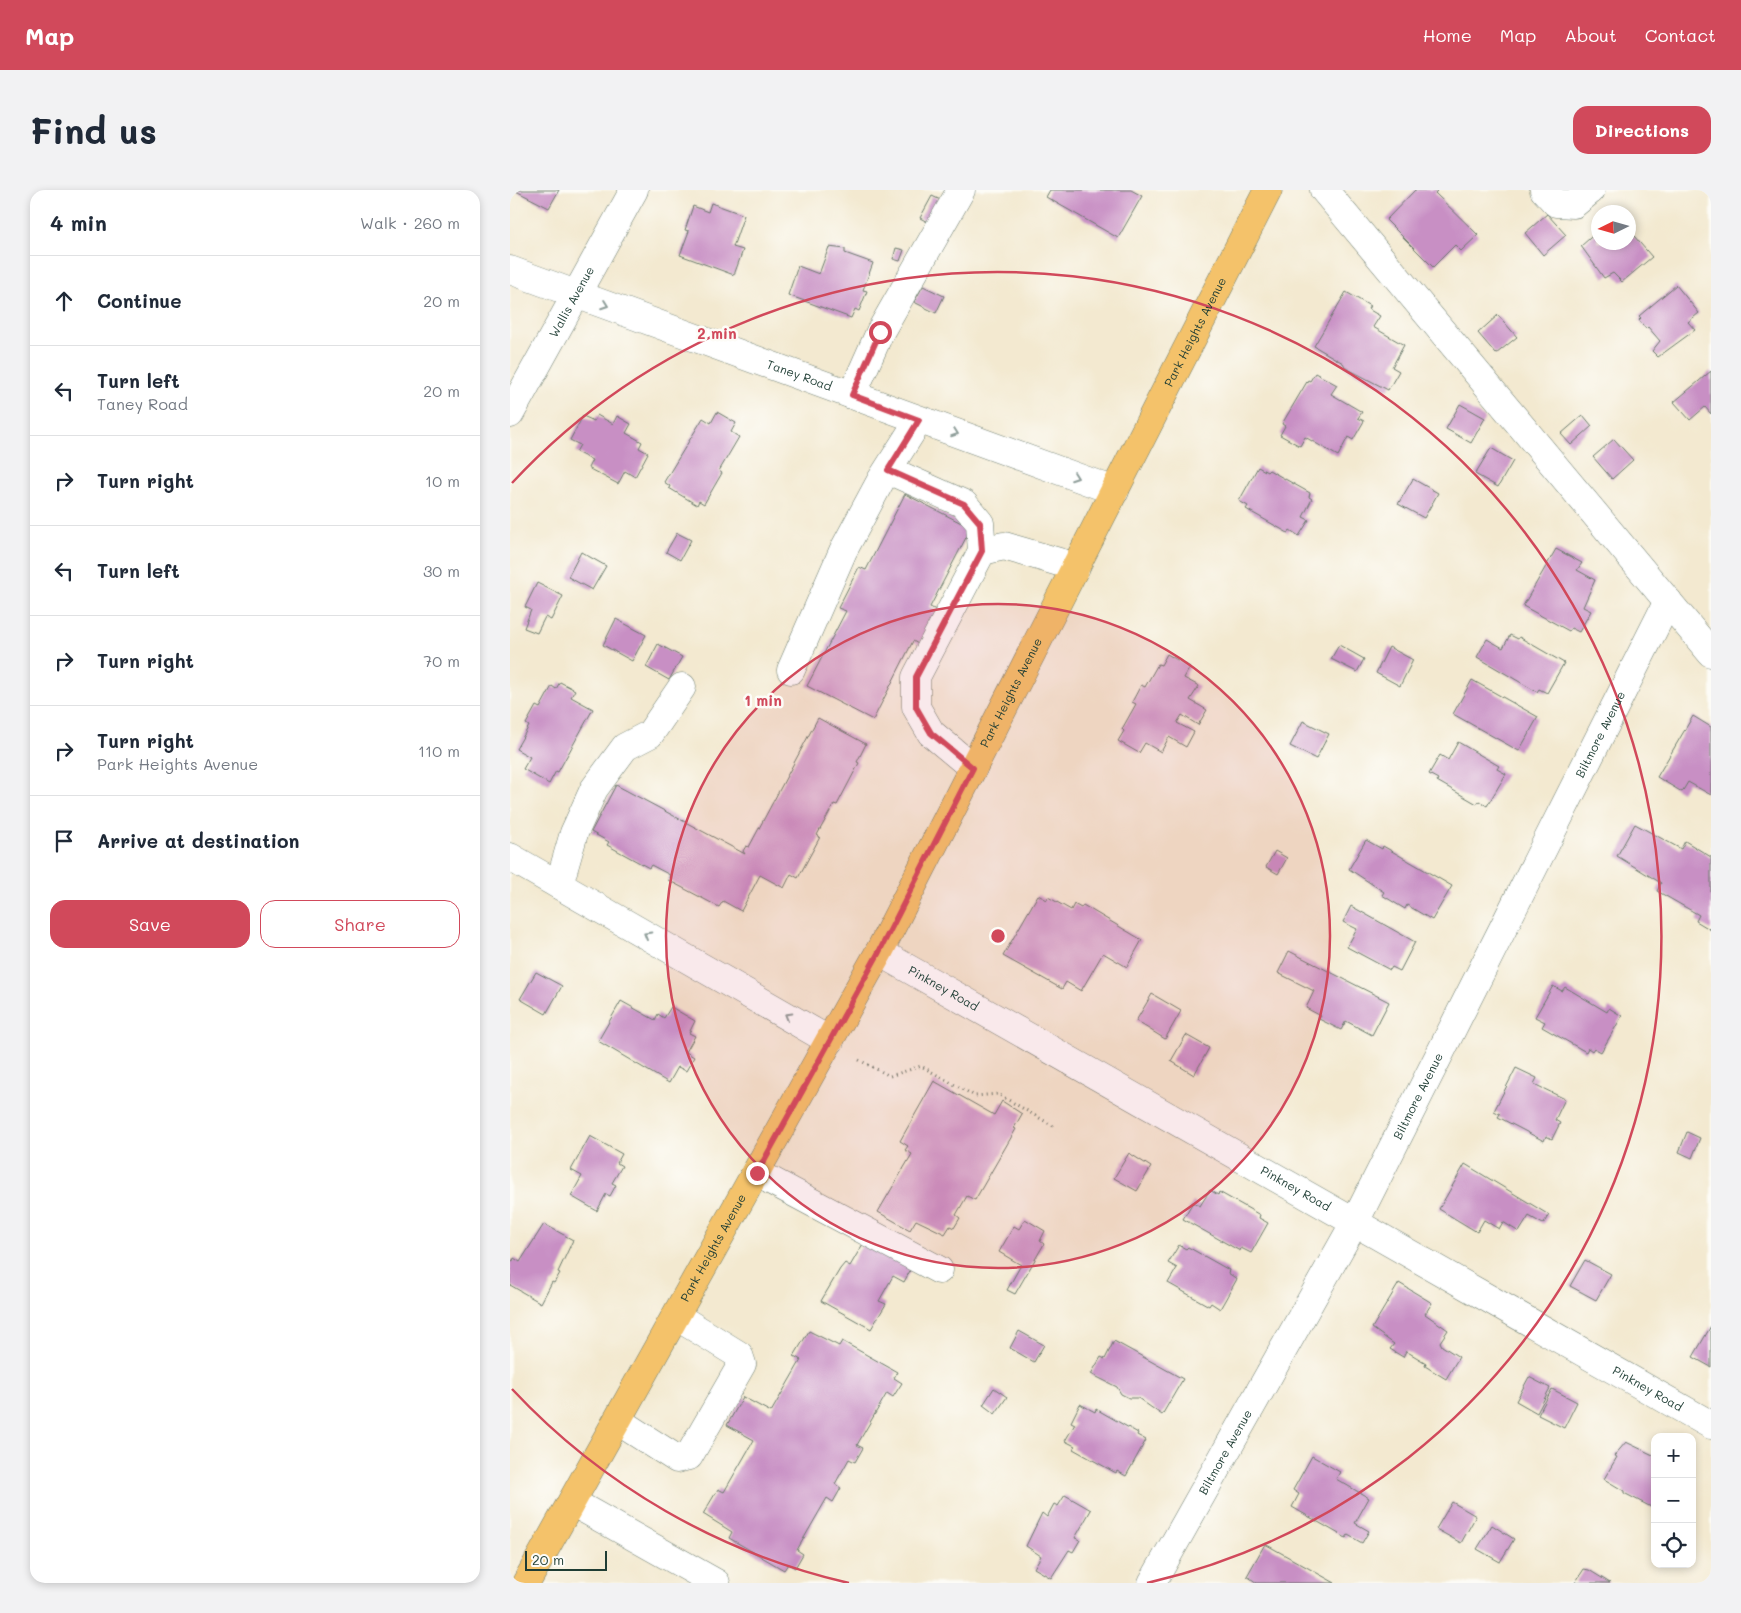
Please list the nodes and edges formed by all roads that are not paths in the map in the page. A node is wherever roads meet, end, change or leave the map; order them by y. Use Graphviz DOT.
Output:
graph roads {
  1 [pos="634,190"];
  2 [pos="961,190"];
  3 [pos="1268,190"];
  4 [pos="1324,190"];
  5 [pos="1544,190"];
  6 [pos="1590,190"];
  7 [pos="510,270"];
  8 [pos="576,295"];
  9 [pos="852,395"];
  10 [pos="510,414"];
  11 [pos="919,420"];
  12 [pos="888,470"];
  13 [pos="1115,491"];
  14 [pos="982,551"];
  15 [pos="1076,567"];
  16 [pos="1668,601"];
  17 [pos="1711,653"];
  18 [pos="791,670"];
  19 [pos="682,687"];
  20 [pos="973,768"];
  21 [pos="510,857"];
  22 [pos="559,885"];
  23 [pos="879,952"];
  24 [pos="830,1041"];
  25 [pos="757,1173"];
  26 [pos="1355,1222"];
  27 [pos="938,1270"];
  28 [pos="676,1316"];
  29 [pos="618,1421"];
  30 [pos="1711,1426"];
  31 [pos="572,1502"];
  32 [pos="526,1583"];
  33 [pos="716,1583"];
  34 [pos="1152,1583"];
  1 -- 8 [label="street, Wallis Avenue"];
  2 -- 9 [label="street"];
  3 -- 13 [label="main road, Park Heights Avenue"];
  4 -- 16 [label="street"];
  5 -- 6 [label="street"];
  7 -- 8 [label="street, Taney Road"];
  8 -- 9 [label="street, Taney Road, one-way"];
  8 -- 10 [label="street, Wallis Avenue"];
  9 -- 11 [label="street, Taney Road"];
  11 -- 12 [label="street"];
  11 -- 13 [label="street, Taney Road, one-way"];
  12 -- 14 [label="street"];
  12 -- 18 [label="street"];
  13 -- 15 [label="main road, Park Heights Avenue"];
  14 -- 15 [label="street"];
  14 -- 20 [label="street"];
  15 -- 20 [label="main road, Park Heights Avenue"];
  16 -- 17 [label="street"];
  16 -- 26 [label="street, Biltmore Avenue"];
  19 -- 22 [label="street"];
  20 -- 23 [label="main road, Park Heights Avenue"];
  21 -- 22 [label="street"];
  24 -- 22 [label="street, one-way"];
  23 -- 24 [label="main road, Park Heights Avenue"];
  23 -- 26 [label="street, Pinkney Road"];
  24 -- 25 [label="main road, Park Heights Avenue"];
  25 -- 27 [label="street"];
  25 -- 28 [label="main road, Park Heights Avenue"];
  26 -- 30 [label="street, Pinkney Road"];
  26 -- 34 [label="street, Biltmore Avenue"];
  28 -- 29 [label="main road, Park Heights Avenue"];
  28 -- 29 [label="street"];
  29 -- 31 [label="main road, Park Heights Avenue"];
  31 -- 32 [label="main road, Park Heights Avenue"];
  31 -- 33 [label="street"];
}
